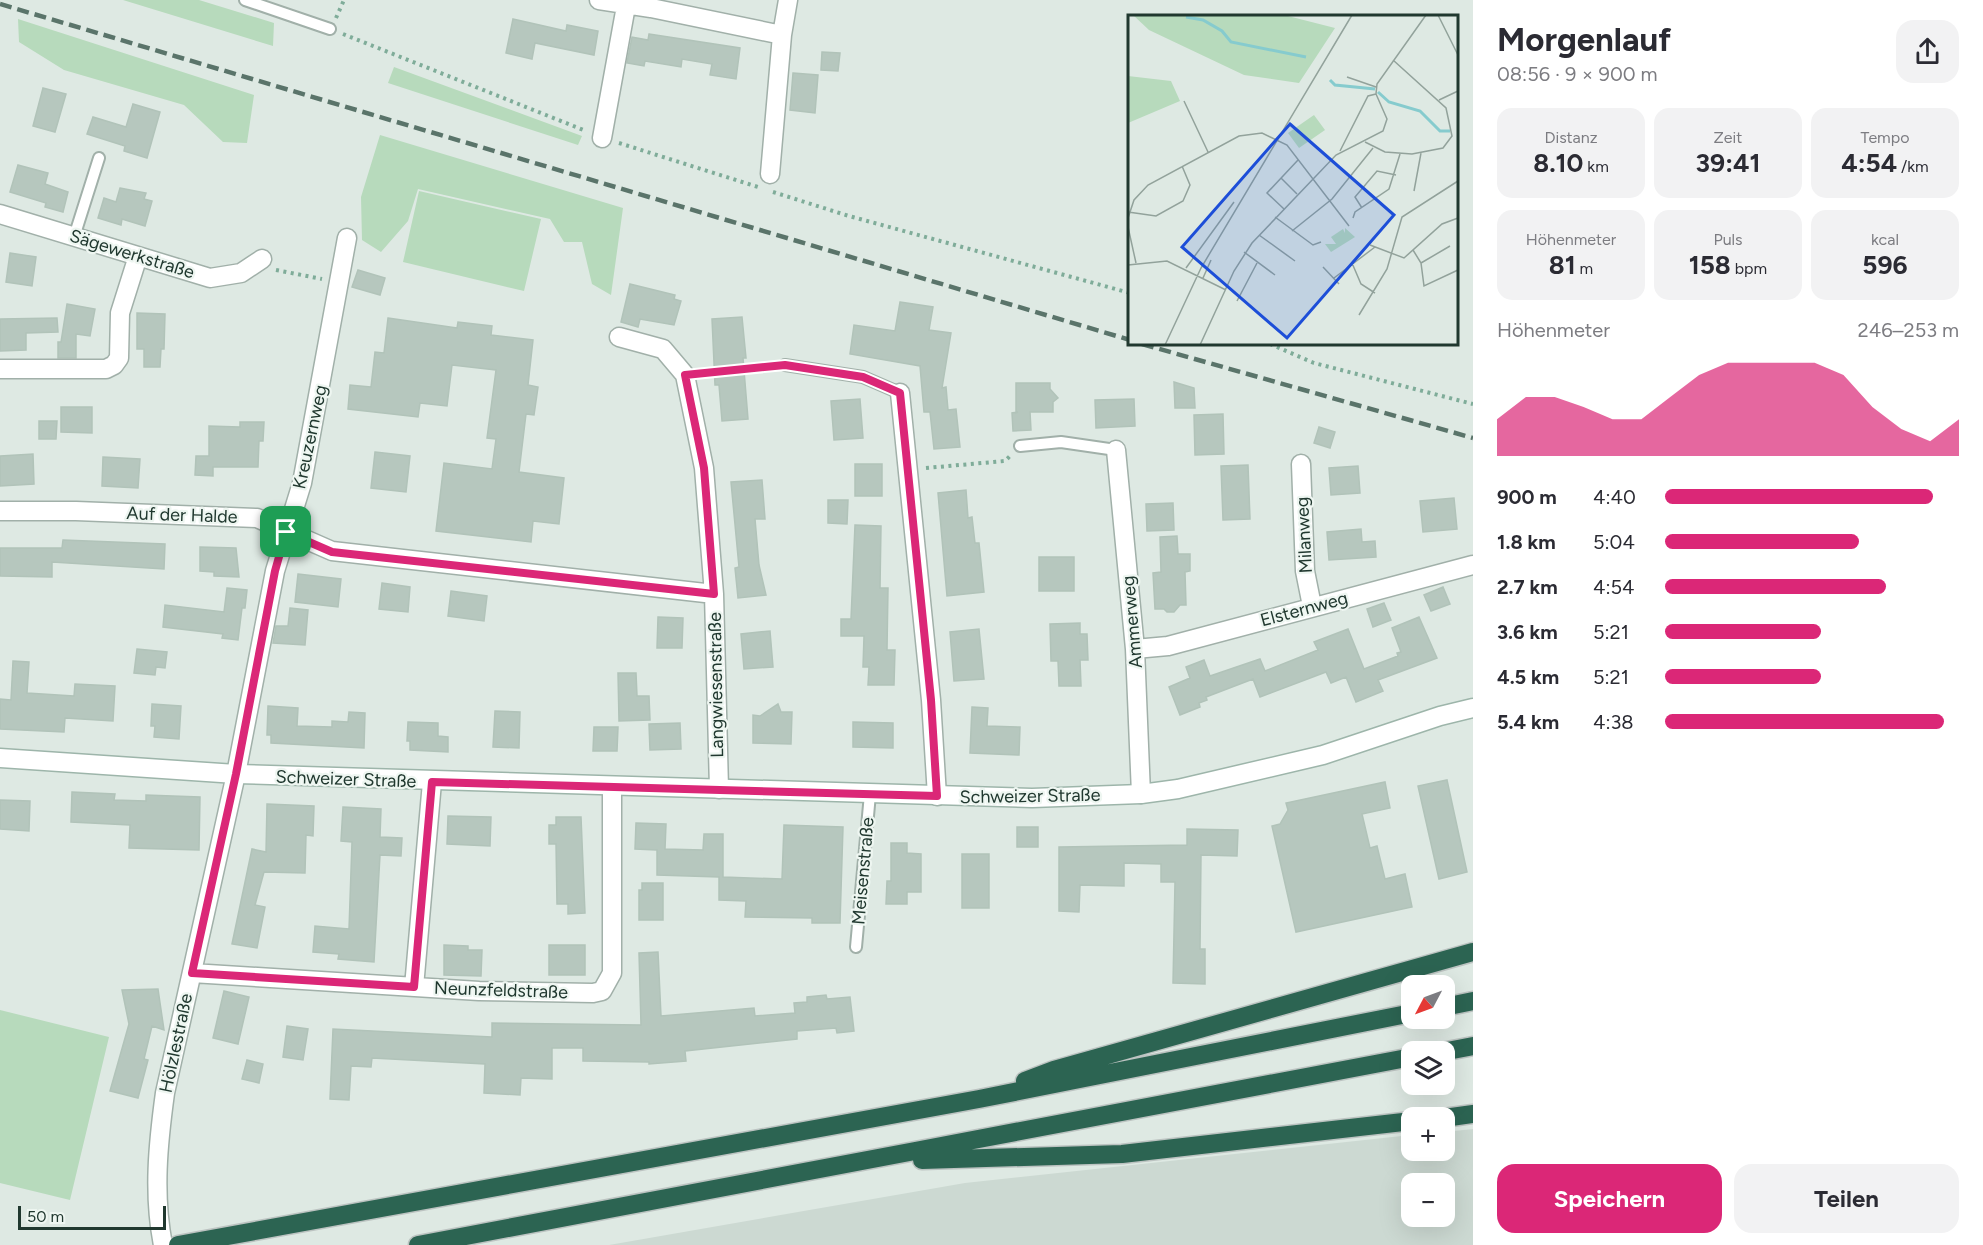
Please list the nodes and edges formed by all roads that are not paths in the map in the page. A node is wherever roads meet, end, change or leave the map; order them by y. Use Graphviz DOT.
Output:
graph roads {
  1 [pos="245,0"];
  2 [pos="598,0"];
  3 [pos="788,0"];
  4 [pos="652,4"];
  5 [pos="626,6"];
  6 [pos="330,29"];
  7 [pos="782,35"];
  8 [pos="602,138"];
  9 [pos="99,158"];
  10 [pos="767,184"];
  11 [pos="0,214"];
  12 [pos="74,237"];
  13 [pos="347,238"];
  14 [pos="138,256"];
  15 [pos="262,259"];
  16 [pos="619,337"];
  17 [pos="785,365"];
  18 [pos="0,369"];
  19 [pos="900,393"];
  20 [pos="1020,446"];
  21 [pos="1116,450"];
  22 [pos="1301,464"];
  23 [pos="0,511"];
  24 [pos="286,532"];
  25 [pos="1473,565"];
  26 [pos="714,594"];
  27 [pos="1312,606"];
  28 [pos="1136,649"];
  29 [pos="1473,708"];
  30 [pos="0,758"];
  31 [pos="236,774"];
  32 [pos="432,782"];
  33 [pos="612,786"];
  34 [pos="718,789"];
  35 [pos="870,794"];
  36 [pos="1142,794"];
  37 [pos="937,796"];
  38 [pos="856,947"];
  39 [pos="1473,952"];
  40 [pos="192,973"];
  41 [pos="414,987"];
  42 [pos="1473,1001"];
  43 [pos="1455,1005"];
  44 [pos="1401,1015"];
  45 [pos="1473,1046"];
  46 [pos="1455,1049"];
  47 [pos="1401,1059"];
  48 [pos="979,1099"];
  49 [pos="1473,1114"];
  50 [pos="1455,1116"];
  51 [pos="1401,1122"];
  52 [pos="863,1163"];
  53 [pos="162,1245"];
  54 [pos="178,1245"];
  55 [pos="418,1245"];
  1 -- 6 [label="lane"];
  2 -- 5 [label="street"];
  3 -- 7 [label="street"];
  4 -- 5 [label="street"];
  4 -- 7 [label="street"];
  5 -- 8 [label="street"];
  7 -- 10 [label="street"];
  9 -- 12 [label="lane"];
  11 -- 12 [label="street, Sägewerkstraße"];
  12 -- 14 [label="street, Sägewerkstraße"];
  13 -- 24 [label="street, Kreuzernweg"];
  14 -- 15 [label="street, Sägewerkstraße"];
  14 -- 18 [label="street"];
  16 -- 26 [label="street, Langwiesenstraße"];
  17 -- 19 [label="lane"];
  19 -- 37 [label="street"];
  20 -- 21 [label="lane"];
  21 -- 28 [label="street, Ammerweg"];
  22 -- 27 [label="street, Milanweg"];
  23 -- 24 [label="street, Auf der Halde"];
  24 -- 26 [label="street, Auf der Halde"];
  24 -- 31 [label="street, Kreuzernweg"];
  25 -- 27 [label="street, Elsternweg"];
  26 -- 34 [label="street, Langwiesenstraße"];
  27 -- 28 [label="street, Elsternweg"];
  28 -- 36 [label="street, Ammerweg"];
  29 -- 36 [label="street, Schweizer Straße"];
  30 -- 31 [label="street, Schweizer Straße"];
  31 -- 32 [label="street, Schweizer Straße"];
  31 -- 40 [label="street, Hölzlestraße"];
  32 -- 33 [label="street, Schweizer Straße"];
  32 -- 41 [label="street"];
  33 -- 34 [label="street, Schweizer Straße"];
  33 -- 41 [label="street, Neunzfeldstraße"];
  34 -- 35 [label="street, Schweizer Straße"];
  35 -- 37 [label="street, Schweizer Straße"];
  35 -- 38 [label="lane, Meisenstraße"];
  36 -- 37 [label="street, Schweizer Straße"];
  39 -- 48 [label="highway"];
  40 -- 41 [label="street, Neunzfeldstraße"];
  40 -- 53 [label="street, Hölzlestraße"];
  42 -- 43 [label="highway"];
  44 -- 48 [label="highway"];
  45 -- 46 [label="highway"];
  47 -- 52 [label="highway"];
  48 -- 54 [label="highway"];
  49 -- 50 [label="highway"];
  51 -- 52 [label="highway"];
  52 -- 55 [label="highway"];
}
